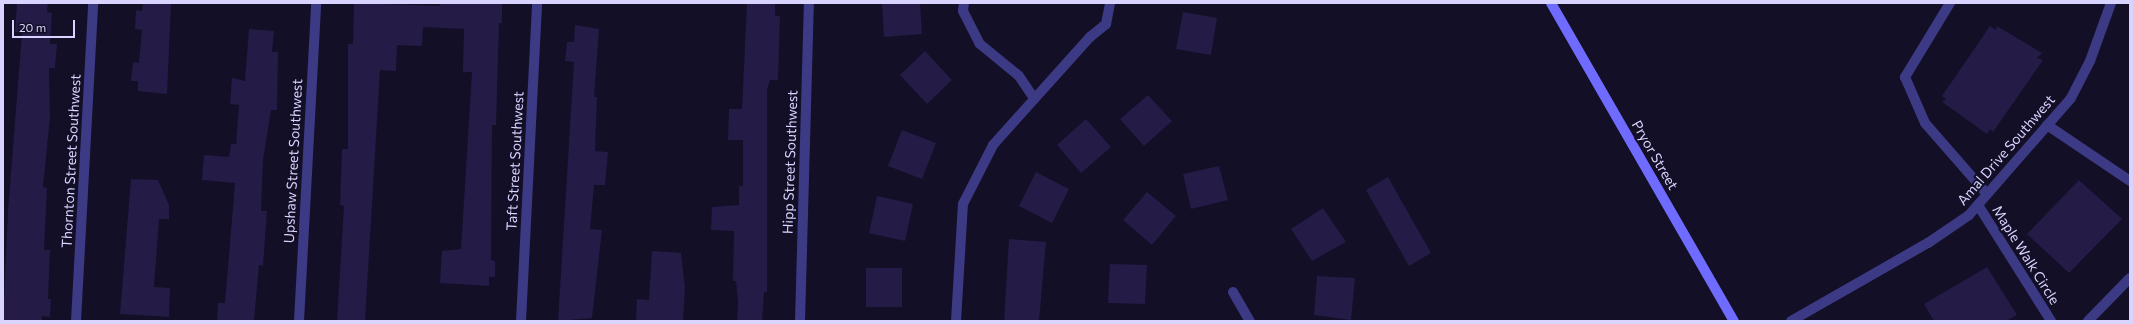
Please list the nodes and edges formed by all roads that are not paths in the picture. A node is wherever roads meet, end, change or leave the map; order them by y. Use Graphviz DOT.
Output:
graph roads {
  1 [pos="93,3"];
  2 [pos="316,3"];
  3 [pos="537,3"];
  4 [pos="809,3"];
  5 [pos="964,3"];
  6 [pos="1110,3"];
  7 [pos="1551,3"];
  8 [pos="1950,3"];
  9 [pos="2111,3"];
  10 [pos="1033,97"];
  11 [pos="2047,125"];
  12 [pos="2130,182"];
  13 [pos="1987,194"];
  14 [pos="1978,205"];
  15 [pos="2130,278"];
  16 [pos="1233,292"];
  17 [pos="76,321"];
  18 [pos="299,321"];
  19 [pos="521,321"];
  20 [pos="800,321"];
  21 [pos="956,321"];
  22 [pos="1250,321"];
  23 [pos="1734,321"];
  24 [pos="1791,321"];
  25 [pos="2051,321"];
  26 [pos="2088,321"];
  1 -- 17 [label="street, Thornton Street Southwest"];
  2 -- 18 [label="street, Upshaw Street Southwest"];
  3 -- 19 [label="street, Taft Street Southwest"];
  4 -- 20 [label="street, Hipp Street Southwest"];
  5 -- 10 [label="street"];
  6 -- 10 [label="street"];
  7 -- 23 [label="main road, Pryor Street"];
  8 -- 13 [label="street"];
  9 -- 11 [label="street, Amal Drive Southwest"];
  10 -- 21 [label="street"];
  11 -- 12 [label="street"];
  11 -- 13 [label="street, Amal Drive Southwest"];
  13 -- 14 [label="street, Amal Drive Southwest"];
  14 -- 24 [label="street, Amal Drive Southwest"];
  14 -- 25 [label="street, Maple Walk Circle"];
  15 -- 26 [label="street"];
  16 -- 22 [label="street"];
}
